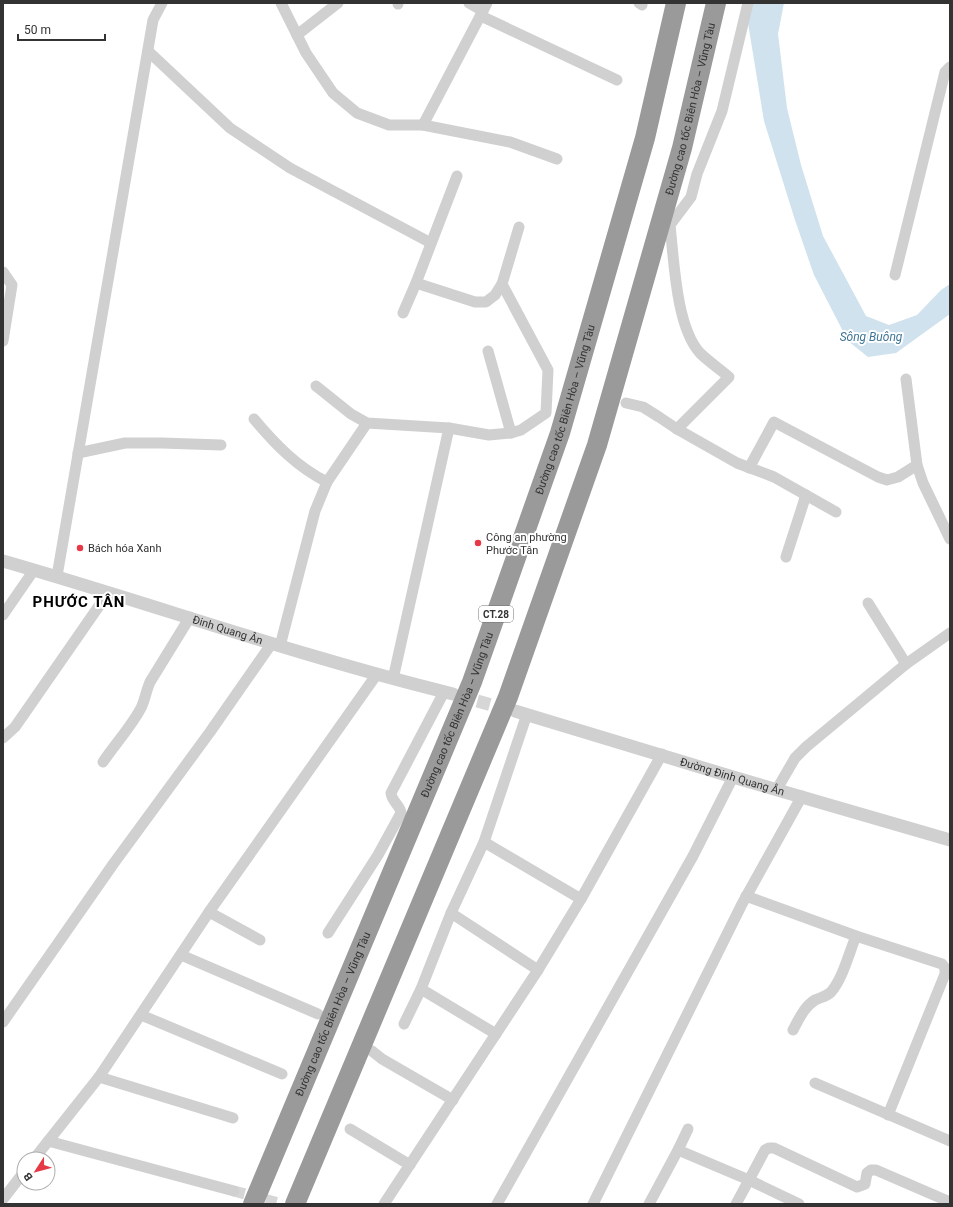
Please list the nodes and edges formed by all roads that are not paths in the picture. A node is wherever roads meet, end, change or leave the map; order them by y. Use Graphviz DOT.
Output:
graph roads {
  1 [pos="162,3"];
  2 [pos="281,3"];
  3 [pos="338,3"];
  4 [pos="469,3"];
  5 [pos="676,3"];
  6 [pos="716,3"];
  7 [pos="748,3"];
  8 [pos="484,10"];
  9 [pos="297,35"];
  10 [pos="148,52"];
  11 [pos="950,67"];
  12 [pos="617,80"];
  13 [pos="423,125"];
  14 [pos="556,159"];
  15 [pos="457,176"];
  16 [pos="519,227"];
  17 [pos="431,243"];
  18 [pos="3,272"];
  19 [pos="895,275"];
  20 [pos="416,283"];
  21 [pos="502,284"];
  22 [pos="403,313"];
  23 [pos="3,341"];
  24 [pos="488,352"];
  25 [pos="906,379"];
  26 [pos="316,386"];
  27 [pos="626,403"];
  28 [pos="254,419"];
  29 [pos="367,423"];
  30 [pos="449,428"];
  31 [pos="677,429"];
  32 [pos="511,433"];
  33 [pos="221,445"];
  34 [pos="78,453"];
  35 [pos="917,465"];
  36 [pos="749,468"];
  37 [pos="327,482"];
  38 [pos="806,495"];
  39 [pos="836,512"];
  40 [pos="950,539"];
  41 [pos="786,557"];
  42 [pos="3,561"];
  43 [pos="34,570"];
  44 [pos="57,576"];
  45 [pos="108,593"];
  46 [pos="868,603"];
  47 [pos="3,615"];
  48 [pos="190,617"];
  49 [pos="950,633"];
  50 [pos="276,644"];
  51 [pos="906,664"];
  52 [pos="377,674"];
  53 [pos="393,679"];
  54 [pos="448,693"];
  55 [pos="521,713"];
  56 [pos="3,738"];
  57 [pos="662,754"];
  58 [pos="103,762"];
  59 [pos="733,776"];
  60 [pos="778,789"];
  61 [pos="802,796"];
  62 [pos="950,840"];
  63 [pos="484,842"];
  64 [pos="746,896"];
  65 [pos="582,899"];
  66 [pos="209,912"];
  67 [pos="451,913"];
  68 [pos="328,933"];
  69 [pos="856,936"];
  70 [pos="260,940"];
  71 [pos="181,955"];
  72 [pos="538,970"];
  73 [pos="421,989"];
  74 [pos="318,1014"];
  75 [pos="141,1015"];
  76 [pos="3,1022"];
  77 [pos="404,1024"];
  78 [pos="793,1030"];
  79 [pos="496,1034"];
  80 [pos="372,1052"];
  81 [pos="282,1074"];
  82 [pos="99,1077"];
  83 [pos="815,1083"];
  84 [pos="453,1100"];
  85 [pos="888,1115"];
  86 [pos="233,1118"];
  87 [pos="350,1129"];
  88 [pos="688,1129"];
  89 [pos="48,1141"];
  90 [pos="950,1141"];
  91 [pos="678,1150"];
  92 [pos="40,1151"];
  93 [pos="410,1165"];
  94 [pos="749,1180"];
  95 [pos="16,1182"];
  96 [pos="234,1191"];
  97 [pos="3,1199"];
  98 [pos="950,1202"];
  99 [pos="253,1204"];
  100 [pos="295,1204"];
  101 [pos="384,1204"];
  102 [pos="497,1204"];
  103 [pos="593,1204"];
  104 [pos="649,1204"];
  105 [pos="736,1204"];
  106 [pos="799,1204"];
  1 -- 10 [label="street"];
  2 -- 9 [label="street"];
  3 -- 9 [label="street"];
  4 -- 8 [label="street"];
  5 -- 99 [label="highway, Đường cao tốc Biên Hòa – Vũng Tàu / CT.28"];
  6 -- 100 [label="highway, Đường cao tốc Biên Hòa – Vũng Tàu"];
  7 -- 31 [label="street"];
  8 -- 12 [label="street"];
  8 -- 13 [label="street"];
  9 -- 13 [label="street"];
  10 -- 17 [label="street"];
  10 -- 34 [label="street"];
  11 -- 19 [label="street"];
  13 -- 14 [label="street"];
  15 -- 17 [label="street"];
  16 -- 21 [label="street"];
  17 -- 20 [label="street"];
  18 -- 23 [label="street"];
  20 -- 21 [label="street"];
  20 -- 22 [label="street"];
  21 -- 32 [label="street"];
  24 -- 32 [label="street"];
  25 -- 35 [label="street"];
  26 -- 29 [label="street"];
  27 -- 31 [label="street"];
  28 -- 37 [label="street"];
  29 -- 30 [label="street"];
  29 -- 37 [label="street"];
  30 -- 32 [label="street"];
  30 -- 53 [label="street"];
  31 -- 36 [label="street"];
  33 -- 34 [label="street"];
  34 -- 44 [label="street"];
  35 -- 36 [label="street"];
  35 -- 40 [label="street"];
  36 -- 38 [label="street"];
  37 -- 50 [label="street"];
  38 -- 39 [label="street"];
  38 -- 41 [label="street"];
  42 -- 43 [label="street, Đinh Quang Ân"];
  43 -- 44 [label="street, Đinh Quang Ân"];
  43 -- 47 [label="street"];
  44 -- 45 [label="street, Đinh Quang Ân"];
  45 -- 48 [label="street, Đinh Quang Ân"];
  45 -- 56 [label="street"];
  46 -- 51 [label="street"];
  48 -- 50 [label="street, Đinh Quang Ân"];
  48 -- 58 [label="street"];
  49 -- 51 [label="street"];
  50 -- 52 [label="street, Đinh Quang Ân"];
  50 -- 76 [label="street"];
  51 -- 60 [label="street"];
  52 -- 53 [label="street, Đinh Quang Ân"];
  52 -- 66 [label="street"];
  53 -- 54 [label="street, Đinh Quang Ân"];
  54 -- 68 [label="street"];
  55 -- 57 [label="street, Đường Đinh Quang Ân"];
  55 -- 63 [label="street"];
  57 -- 59 [label="street, Đường Đinh Quang Ân"];
  57 -- 65 [label="street"];
  59 -- 60 [label="street, Đường Đinh Quang Ân"];
  59 -- 102 [label="street"];
  60 -- 61 [label="street, Đường Đinh Quang Ân"];
  61 -- 62 [label="street, Đường Đinh Quang Ân"];
  61 -- 64 [label="street"];
  63 -- 65 [label="street"];
  63 -- 67 [label="street"];
  64 -- 69 [label="street"];
  64 -- 103 [label="street"];
  65 -- 72 [label="street"];
  66 -- 70 [label="street"];
  66 -- 71 [label="street"];
  67 -- 72 [label="street"];
  67 -- 73 [label="street"];
  69 -- 78 [label="street"];
  69 -- 85 [label="street"];
  71 -- 74 [label="street"];
  71 -- 75 [label="street"];
  72 -- 79 [label="street"];
  73 -- 77 [label="street"];
  73 -- 79 [label="street"];
  75 -- 81 [label="street"];
  75 -- 82 [label="street"];
  79 -- 84 [label="street"];
  80 -- 84 [label="street"];
  82 -- 86 [label="street"];
  82 -- 89 [label="street"];
  83 -- 85 [label="street"];
  84 -- 93 [label="street"];
  85 -- 90 [label="street"];
  87 -- 93 [label="street"];
  88 -- 91 [label="street"];
  89 -- 92 [label="street"];
  89 -- 96 [label="street"];
  91 -- 94 [label="street"];
  91 -- 104 [label="street"];
  93 -- 101 [label="street"];
  94 -- 98 [label="street"];
  94 -- 105 [label="street"];
  94 -- 106 [label="street"];
  95 -- 97 [label="street"];
}
